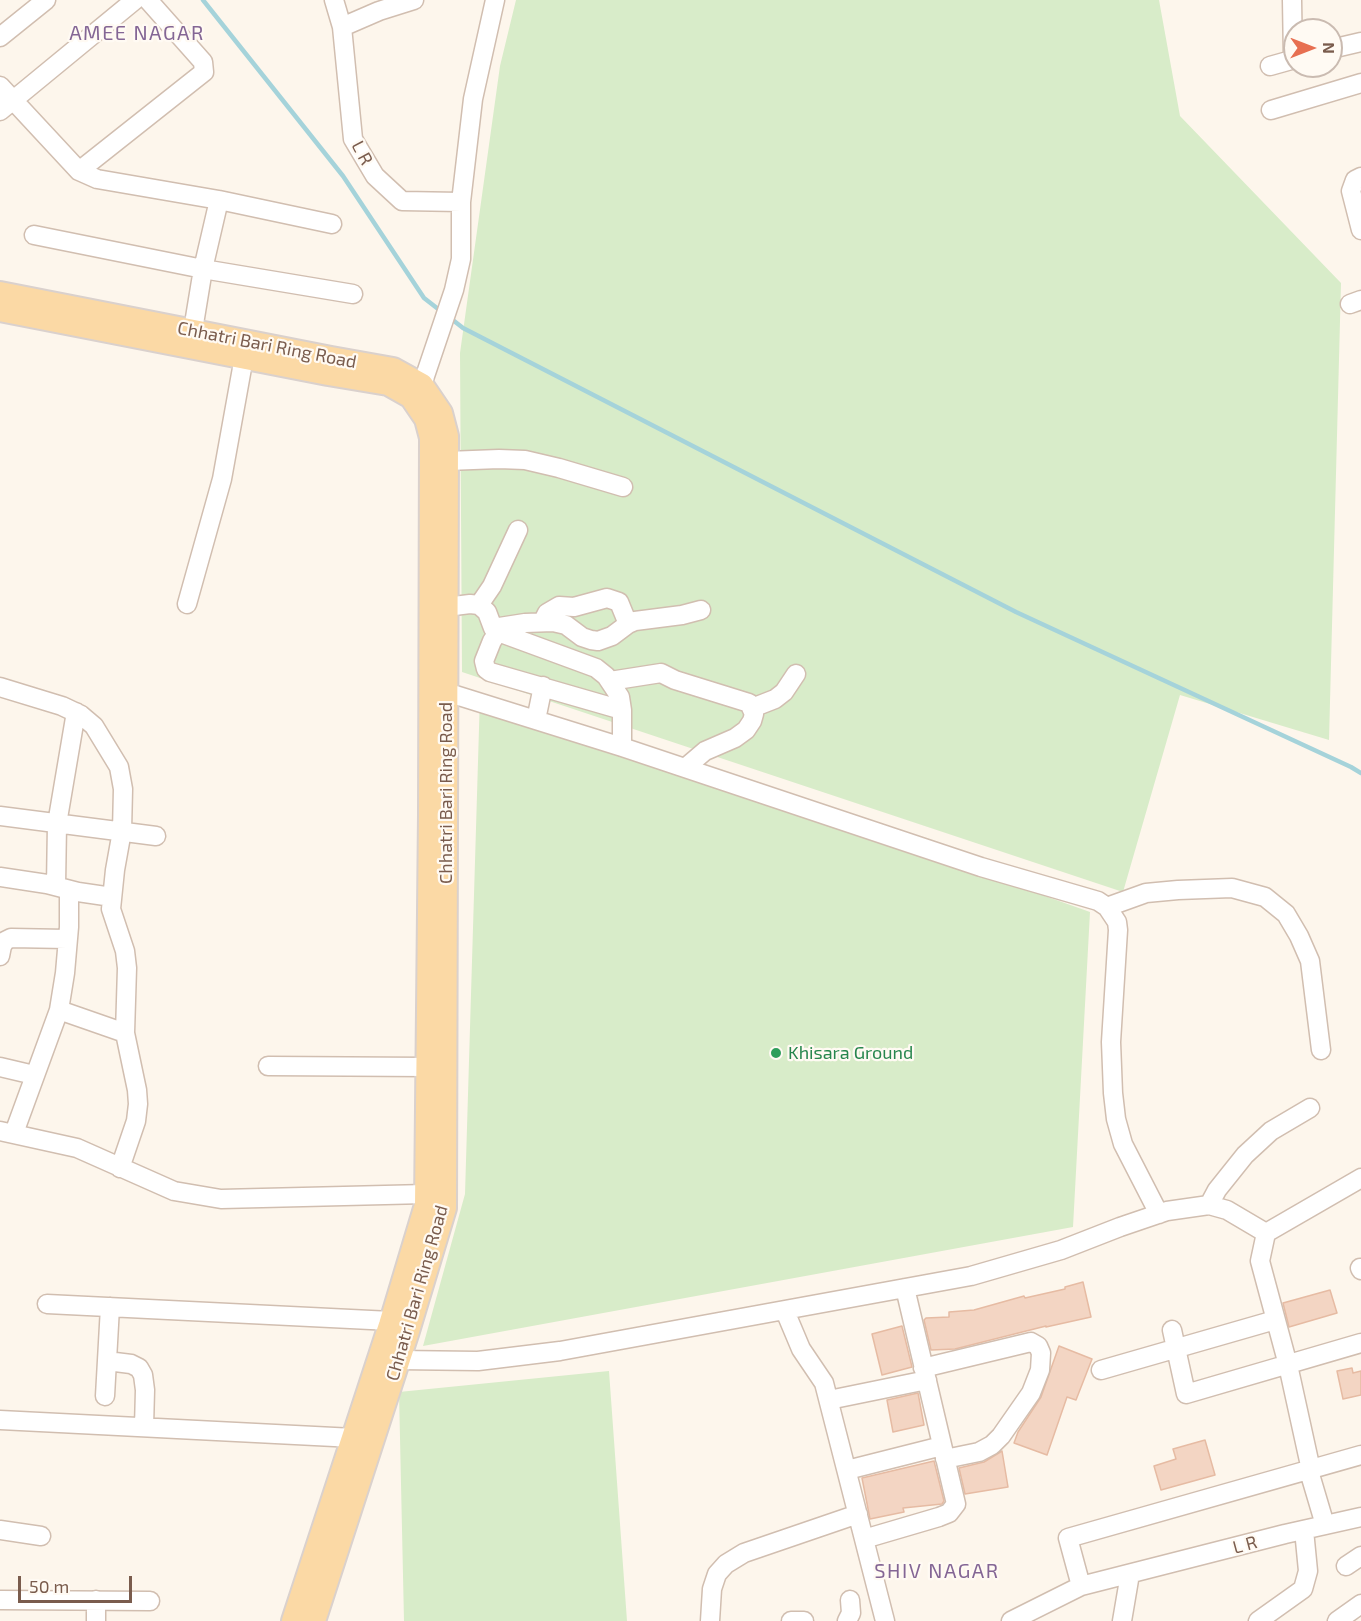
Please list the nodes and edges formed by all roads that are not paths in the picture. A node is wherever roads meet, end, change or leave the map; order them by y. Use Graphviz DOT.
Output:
graph roads {
  1 [pos="46,0"];
  2 [pos="135,0"];
  3 [pos="148,0"];
  4 [pos="334,0"];
  5 [pos="414,0"];
  6 [pos="495,0"];
  7 [pos="1292,0"];
  8 [pos="1293,18"];
  9 [pos="342,27"];
  10 [pos="0,37"];
  11 [pos="1361,42"];
  12 [pos="1343,46"];
  13 [pos="1283,62"];
  14 [pos="1270,66"];
  15 [pos="1361,83"];
  16 [pos="0,86"];
  17 [pos="6,106"];
  18 [pos="1270,110"];
  19 [pos="79,171"];
  20 [pos="1361,177"];
  21 [pos="219,200"];
  22 [pos="461,202"];
  23 [pos="332,224"];
  24 [pos="1361,230"];
  25 [pos="34,235"];
  26 [pos="203,269"];
  27 [pos="0,293"];
  28 [pos="353,294"];
  29 [pos="0,310"];
  30 [pos="193,330"];
  31 [pos="243,357"];
  32 [pos="422,385"];
  33 [pos="447,460"];
  34 [pos="622,487"];
  35 [pos="518,530"];
  36 [pos="187,604"];
  37 [pos="480,605"];
  38 [pos="447,607"];
  39 [pos="701,610"];
  40 [pos="543,621"];
  41 [pos="628,624"];
  42 [pos="496,630"];
  43 [pos="796,674"];
  44 [pos="610,681"];
  45 [pos="543,686"];
  46 [pos="0,687"];
  47 [pos="447,693"];
  48 [pos="753,708"];
  49 [pos="622,710"];
  50 [pos="76,712"];
  51 [pos="536,720"];
  52 [pos="622,747"];
  53 [pos="685,768"];
  54 [pos="0,816"];
  55 [pos="57,824"];
  56 [pos="122,831"];
  57 [pos="156,836"];
  58 [pos="0,877"];
  59 [pos="62,888"];
  60 [pos="112,897"];
  61 [pos="1107,908"];
  62 [pos="68,939"];
  63 [pos="0,956"];
  64 [pos="59,1010"];
  65 [pos="125,1033"];
  66 [pos="1321,1050"];
  67 [pos="268,1066"];
  68 [pos="0,1067"];
  69 [pos="428,1067"];
  70 [pos="34,1075"];
  71 [pos="1310,1108"];
  72 [pos="7,1132"];
  73 [pos="120,1168"];
  74 [pos="1361,1178"];
  75 [pos="426,1194"];
  76 [pos="1209,1205"];
  77 [pos="1159,1214"];
  78 [pos="1266,1233"];
  79 [pos="905,1288"];
  80 [pos="47,1304"];
  81 [pos="110,1307"];
  82 [pos="785,1311"];
  83 [pos="1275,1320"];
  84 [pos="391,1321"];
  85 [pos="1173,1339"];
  86 [pos="1361,1343"];
  87 [pos="398,1360"];
  88 [pos="107,1361"];
  89 [pos="1288,1365"];
  90 [pos="1101,1370"];
  91 [pos="925,1374"];
  92 [pos="105,1396"];
  93 [pos="829,1400"];
  94 [pos="0,1420"];
  95 [pos="144,1427"];
  96 [pos="354,1438"];
  97 [pos="944,1452"];
  98 [pos="1361,1455"];
  99 [pos="847,1470"];
  100 [pos="1310,1470"];
  101 [pos="858,1514"];
  102 [pos="1361,1517"];
  103 [pos="1325,1525"];
  104 [pos="0,1530"];
  105 [pos="1304,1530"];
  106 [pos="40,1536"];
  107 [pos="864,1539"];
  108 [pos="1130,1574"];
  109 [pos="1081,1586"];
  110 [pos="0,1600"];
  111 [pos="96,1600"];
  112 [pos="850,1600"];
  113 [pos="150,1601"];
  114 [pos="1361,1604"];
  115 [pos="96,1621"];
  116 [pos="293,1621"];
  117 [pos="314,1621"];
  118 [pos="710,1621"];
  119 [pos="791,1621"];
  120 [pos="804,1621"];
  121 [pos="847,1621"];
  122 [pos="885,1621"];
  123 [pos="1011,1621"];
  124 [pos="1122,1621"];
  125 [pos="1258,1621"];
  126 [pos="1337,1621"];
  1 -- 10 [label="street"];
  2 -- 17 [label="street"];
  3 -- 19 [label="street"];
  4 -- 9 [label="street, L R"];
  5 -- 9 [label="street"];
  6 -- 22 [label="street"];
  7 -- 8 [label="street"];
  9 -- 22 [label="street, L R"];
  11 -- 12 [label="street"];
  13 -- 14 [label="street"];
  15 -- 18 [label="street"];
  16 -- 17 [label="street"];
  17 -- 19 [label="street"];
  19 -- 21 [label="street"];
  20 -- 24 [label="street"];
  21 -- 23 [label="street"];
  21 -- 26 [label="street"];
  22 -- 32 [label="street"];
  25 -- 26 [label="street"];
  26 -- 28 [label="street"];
  26 -- 30 [label="street"];
  27 -- 30 [label="main road, Chhatri Bari Ring Road"];
  29 -- 31 [label="main road, Chhatri Bari Ring Road"];
  30 -- 32 [label="main road, Chhatri Bari Ring Road"];
  31 -- 36 [label="street"];
  31 -- 69 [label="main road, Chhatri Bari Ring Road"];
  32 -- 33 [label="main road, Chhatri Bari Ring Road"];
  33 -- 34 [label="street"];
  33 -- 38 [label="main road, Chhatri Bari Ring Road"];
  35 -- 37 [label="street"];
  37 -- 38 [label="street"];
  37 -- 42 [label="street"];
  38 -- 47 [label="main road, Chhatri Bari Ring Road"];
  39 -- 41 [label="street"];
  40 -- 41 [label="street"];
  40 -- 41 [label="street"];
  40 -- 42 [label="street"];
  42 -- 44 [label="street"];
  42 -- 45 [label="street"];
  43 -- 48 [label="street"];
  44 -- 48 [label="street"];
  44 -- 49 [label="street"];
  45 -- 49 [label="street"];
  45 -- 51 [label="street"];
  46 -- 50 [label="street"];
  47 -- 51 [label="street"];
  47 -- 87 [label="main road, Chhatri Bari Ring Road"];
  48 -- 53 [label="street"];
  49 -- 52 [label="street"];
  50 -- 55 [label="street"];
  50 -- 56 [label="street"];
  51 -- 52 [label="street"];
  52 -- 53 [label="street"];
  53 -- 61 [label="street"];
  54 -- 55 [label="street"];
  55 -- 56 [label="street"];
  55 -- 59 [label="street"];
  56 -- 57 [label="street"];
  56 -- 60 [label="street"];
  58 -- 59 [label="street"];
  59 -- 60 [label="street"];
  59 -- 62 [label="street"];
  60 -- 65 [label="street"];
  61 -- 66 [label="street"];
  61 -- 77 [label="street"];
  62 -- 63 [label="street"];
  62 -- 64 [label="street"];
  64 -- 65 [label="street"];
  64 -- 70 [label="street"];
  65 -- 73 [label="street"];
  67 -- 69 [label="street"];
  68 -- 70 [label="street"];
  69 -- 75 [label="main road, Chhatri Bari Ring Road"];
  70 -- 72 [label="street"];
  71 -- 76 [label="street"];
  72 -- 73 [label="street"];
  73 -- 75 [label="street"];
  74 -- 78 [label="street"];
  75 -- 84 [label="main road, Chhatri Bari Ring Road"];
  76 -- 77 [label="street"];
  76 -- 78 [label="street"];
  77 -- 79 [label="street"];
  78 -- 83 [label="street"];
  79 -- 82 [label="street"];
  79 -- 91 [label="street"];
  80 -- 81 [label="street"];
  81 -- 84 [label="street"];
  81 -- 88 [label="street"];
  82 -- 87 [label="street"];
  82 -- 93 [label="street"];
  83 -- 85 [label="street"];
  83 -- 89 [label="street"];
  84 -- 96 [label="main road, Chhatri Bari Ring Road"];
  85 -- 89 [label="street"];
  85 -- 90 [label="street"];
  86 -- 89 [label="street"];
  87 -- 117 [label="main road, Chhatri Bari Ring Road"];
  88 -- 92 [label="street"];
  88 -- 95 [label="street"];
  89 -- 100 [label="street"];
  91 -- 93 [label="street"];
  91 -- 97 [label="street"];
  91 -- 97 [label="street"];
  93 -- 99 [label="street"];
  94 -- 95 [label="street"];
  95 -- 96 [label="street"];
  96 -- 116 [label="main road, Chhatri Bari Ring Road"];
  97 -- 99 [label="street"];
  97 -- 107 [label="street"];
  98 -- 100 [label="street"];
  99 -- 101 [label="street"];
  100 -- 103 [label="street"];
  100 -- 109 [label="street"];
  101 -- 107 [label="street"];
  101 -- 118 [label="street"];
  102 -- 103 [label="street, L R"];
  103 -- 105 [label="street, L R"];
  104 -- 106 [label="street"];
  105 -- 108 [label="street, L R"];
  105 -- 125 [label="street"];
  107 -- 122 [label="street"];
  108 -- 109 [label="street, L R"];
  108 -- 124 [label="street"];
  109 -- 123 [label="street, L R"];
  110 -- 111 [label="street"];
  111 -- 113 [label="street"];
  111 -- 115 [label="street"];
  112 -- 121 [label="street"];
  114 -- 126 [label="street"];
  119 -- 120 [label="street"];
}
